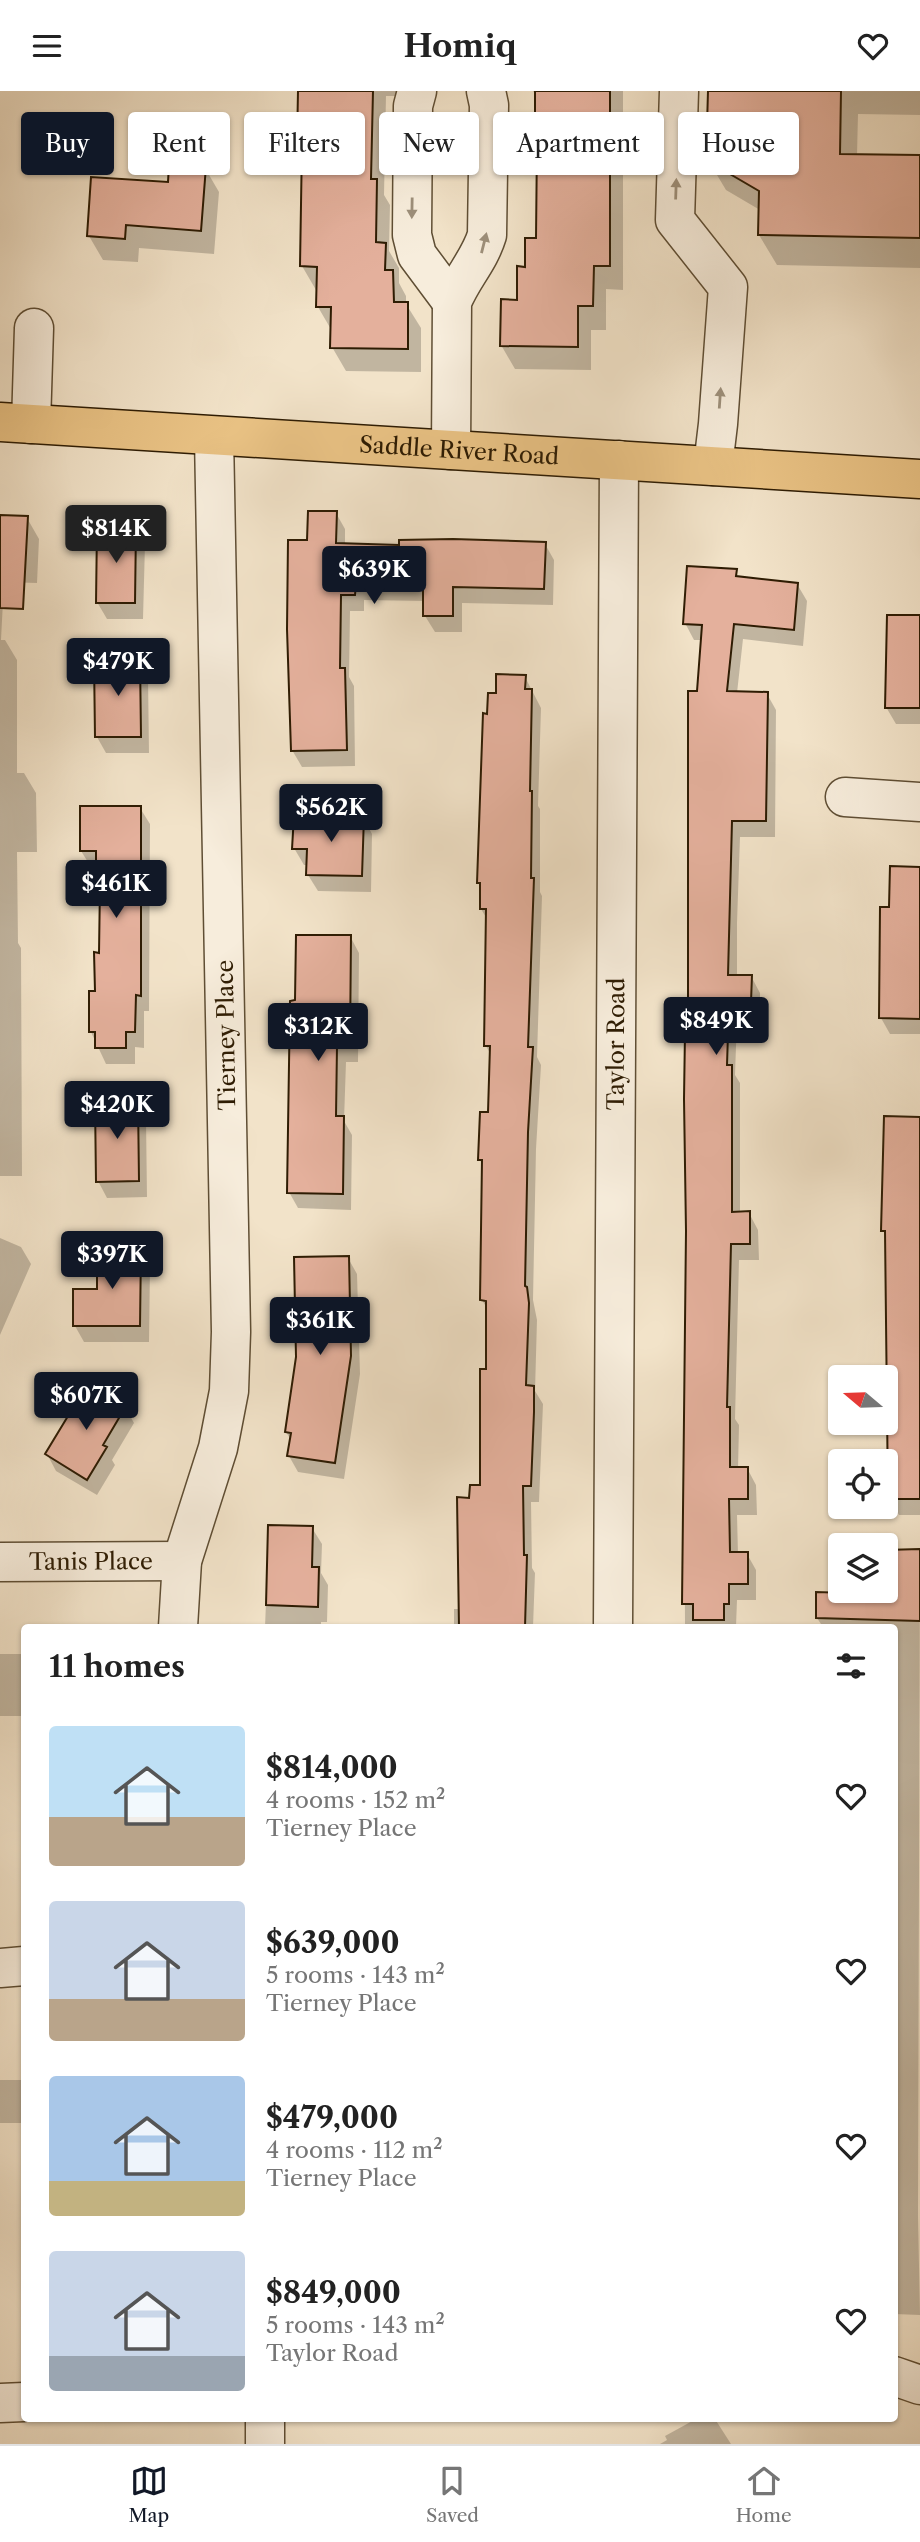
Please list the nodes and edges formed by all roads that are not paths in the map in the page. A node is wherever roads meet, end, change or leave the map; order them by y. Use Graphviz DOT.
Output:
graph roads {
  1 [pos="417,91"];
  2 [pos="486,91"];
  3 [pos="679,91"];
  4 [pos="452,302"];
  5 [pos="33,328"];
  6 [pos="15,423"];
  7 [pos="214,436"];
  8 [pos="451,450"];
  9 [pos="619,460"];
  10 [pos="712,466"];
  11 [pos="920,479"];
  12 [pos="845,797"];
  13 [pos="920,802"];
  14 [pos="183,1561"];
  15 [pos="0,1562"];
  16 [pos="178,1624"];
  17 [pos="613,1624"];
  18 [pos="21,1966"];
  19 [pos="0,1968"];
  20 [pos="898,2377"];
  21 [pos="920,2385"];
  22 [pos="21,2402"];
  23 [pos="0,2403"];
  24 [pos="265,2422"];
  25 [pos="265,2444"];
  1 -- 4 [label="street, one-way"];
  4 -- 2 [label="street, one-way"];
  10 -- 3 [label="street, one-way"];
  4 -- 8 [label="street"];
  5 -- 6 [label="street"];
  6 -- 7 [label="main road, Saddle River Road"];
  7 -- 8 [label="main road, Saddle River Road"];
  7 -- 14 [label="street, Tierney Place"];
  8 -- 9 [label="main road, Saddle River Road"];
  9 -- 10 [label="main road, Saddle River Road"];
  9 -- 17 [label="street, Taylor Road"];
  10 -- 11 [label="main road, Saddle River Road"];
  12 -- 13 [label="street"];
  14 -- 15 [label="street, Tanis Place"];
  14 -- 16 [label="street, Tierney Place"];
  18 -- 19 [label="street"];
  20 -- 21 [label="street"];
  22 -- 23 [label="street"];
  24 -- 25 [label="street"];
}
